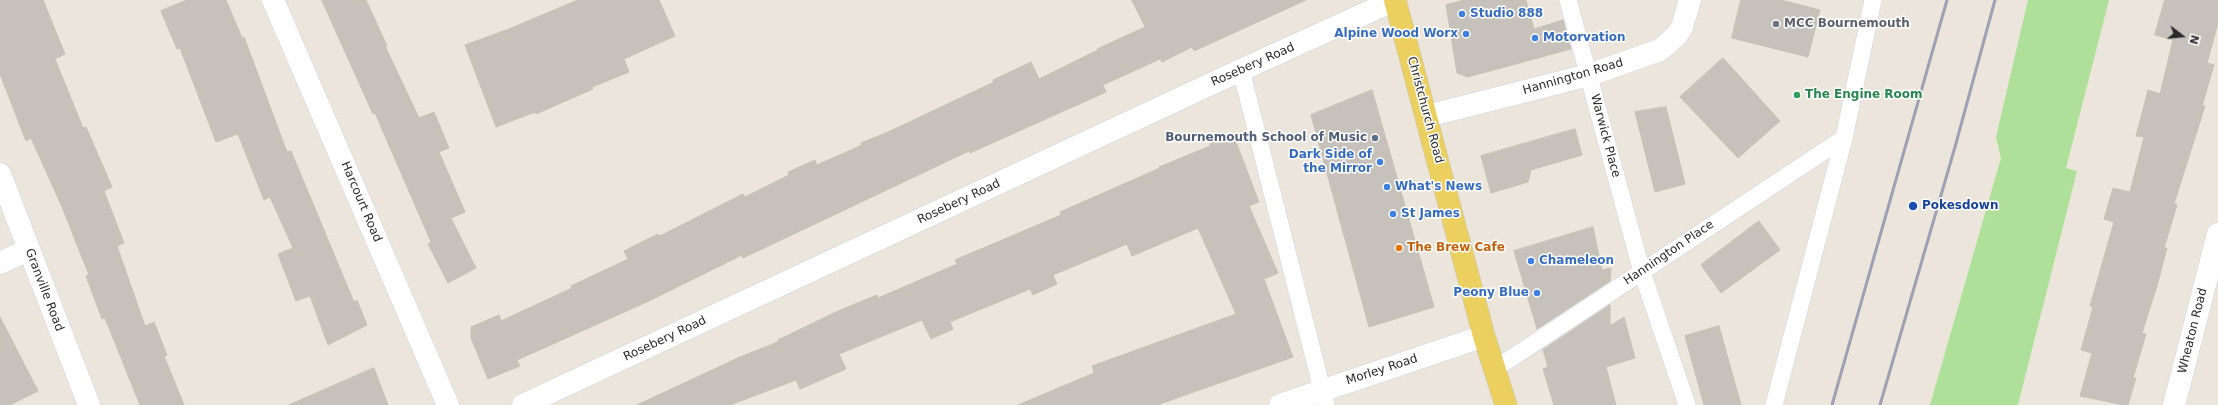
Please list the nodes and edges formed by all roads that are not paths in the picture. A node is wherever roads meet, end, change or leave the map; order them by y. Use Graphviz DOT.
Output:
graph roads {
  1 [pos="274,0"];
  2 [pos="1395,0"];
  3 [pos="1568,0"];
  4 [pos="1690,0"];
  5 [pos="1873,0"];
  6 [pos="1241,70"];
  7 [pos="1589,75"];
  8 [pos="1427,116"];
  9 [pos="1844,138"];
  10 [pos="0,174"];
  11 [pos="2218,234"];
  12 [pos="28,250"];
  13 [pos="0,263"];
  14 [pos="1642,272"];
  15 [pos="1484,336"];
  16 [pos="1495,369"];
  17 [pos="1323,398"];
  18 [pos="89,405"];
  19 [pos="448,405"];
  20 [pos="523,405"];
  21 [pos="1280,405"];
  22 [pos="1506,405"];
  23 [pos="1687,405"];
  24 [pos="1774,405"];
  25 [pos="2174,405"];
  1 -- 19 [label="street, Harcourt Road"];
  2 -- 6 [label="street, Rosebery Road"];
  2 -- 8 [label="main road, Christchurch Road"];
  3 -- 7 [label="lane, Warwick Place"];
  4 -- 7 [label="street, Hannington Road"];
  5 -- 9 [label="lane"];
  6 -- 17 [label="lane"];
  6 -- 20 [label="street, Rosebery Road"];
  7 -- 8 [label="street, Hannington Road"];
  7 -- 14 [label="lane, Warwick Place"];
  8 -- 15 [label="main road, Christchurch Road"];
  9 -- 14 [label="lane, Hannington Place"];
  9 -- 24 [label="lane"];
  10 -- 12 [label="street, Granville Road"];
  11 -- 25 [label="street, Wheaton Road"];
  12 -- 13 [label="street"];
  12 -- 18 [label="street, Granville Road"];
  14 -- 16 [label="lane, Hannington Place"];
  14 -- 23 [label="lane, Warwick Place"];
  15 -- 16 [label="main road, Christchurch Road"];
  15 -- 17 [label="street, Morley Road"];
  16 -- 22 [label="main road, Christchurch Road"];
  17 -- 21 [label="street, Morley Road"];
}
